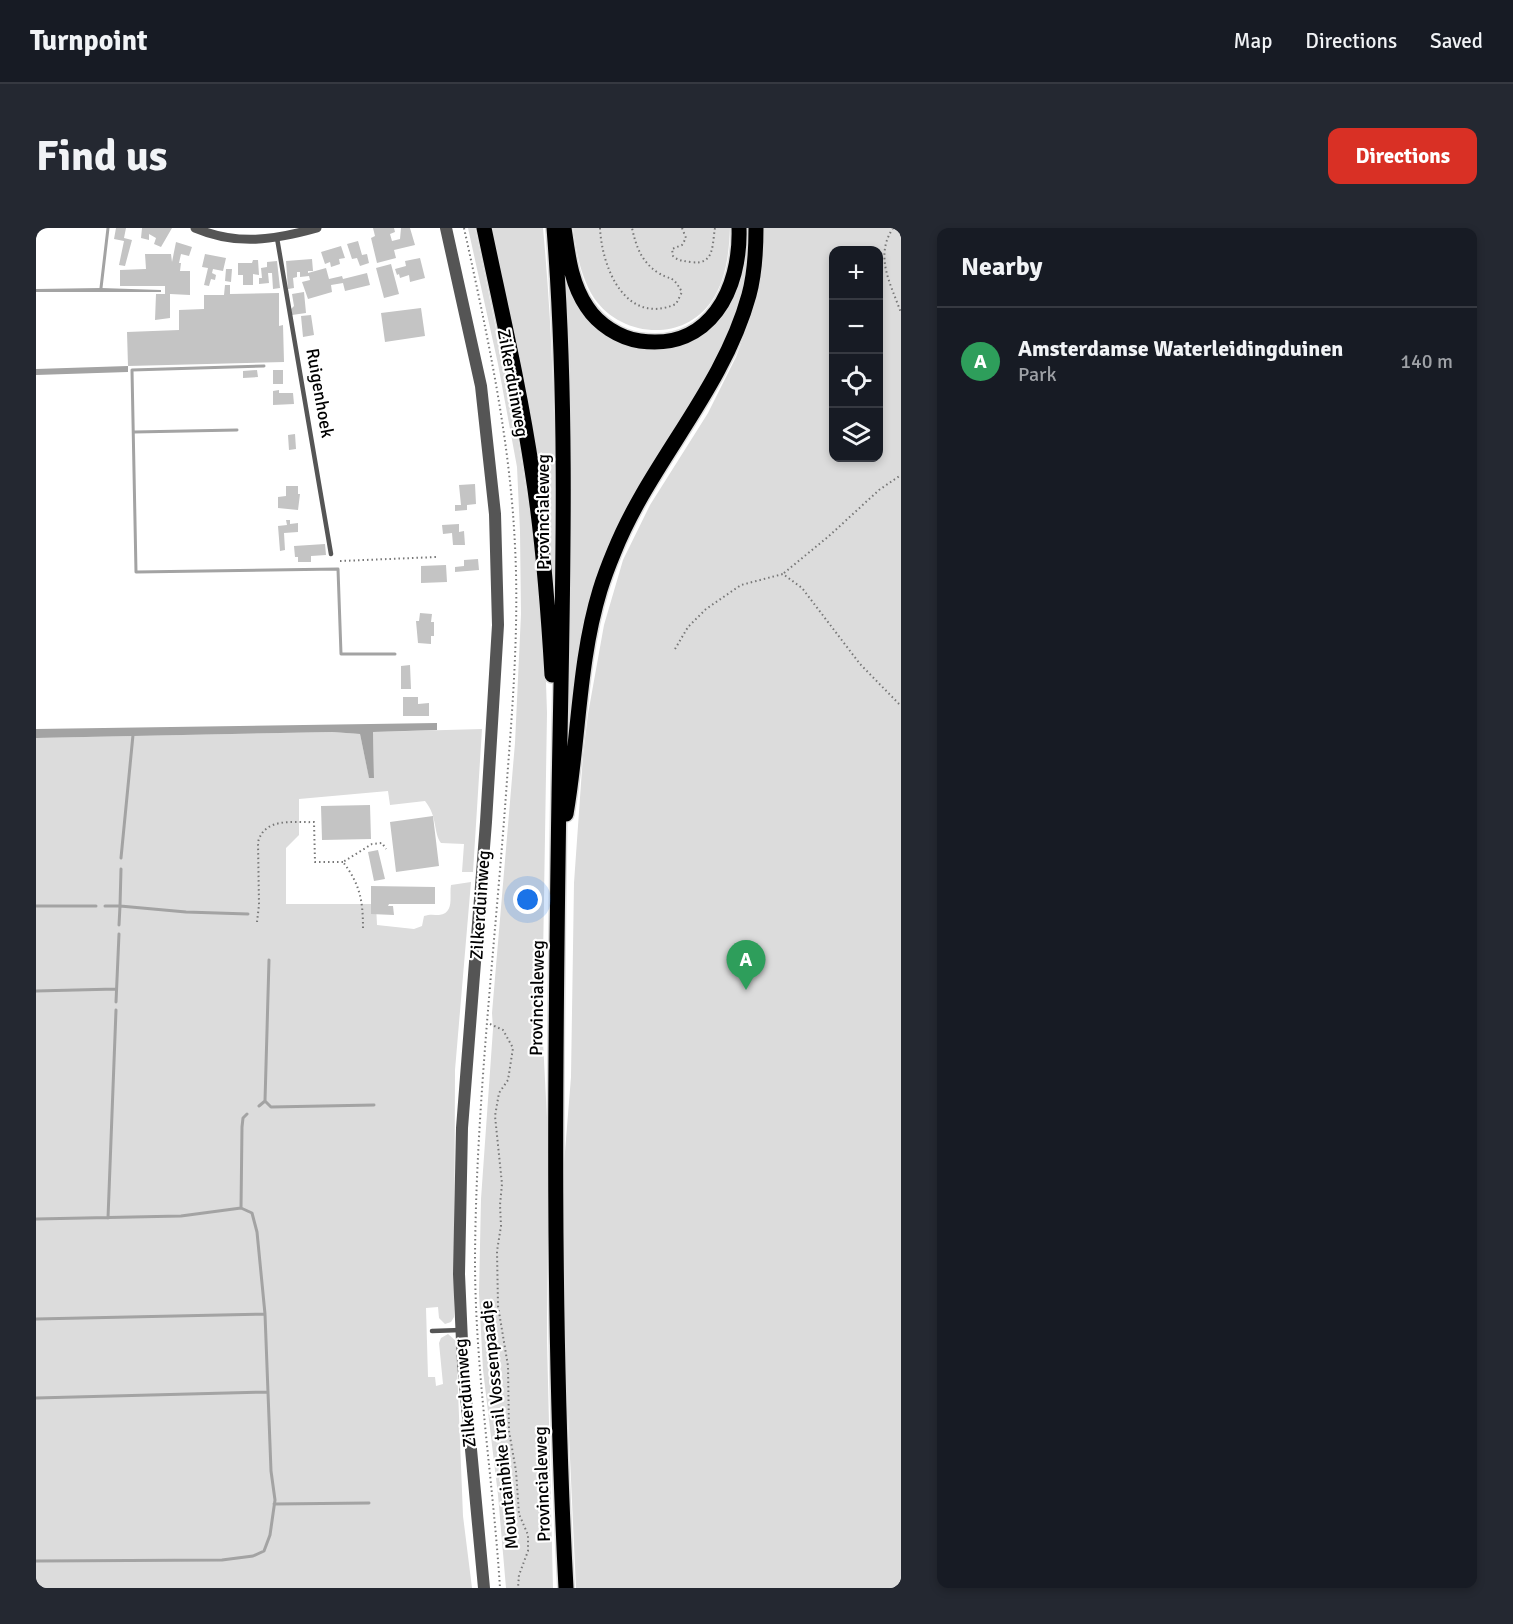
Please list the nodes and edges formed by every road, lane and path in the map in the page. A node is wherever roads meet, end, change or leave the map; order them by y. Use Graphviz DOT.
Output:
graph roads {
  1 [pos="195,228"];
  2 [pos="317,228"];
  3 [pos="446,228"];
  4 [pos="464,228"];
  5 [pos="484,228"];
  6 [pos="554,228"];
  7 [pos="564,228"];
  8 [pos="600,228"];
  9 [pos="632,228"];
  10 [pos="682,228"];
  11 [pos="715,228"];
  12 [pos="739,228"];
  13 [pos="756,228"];
  14 [pos="892,228"];
  15 [pos="277,238"];
  16 [pos="901,313"];
  17 [pos="901,475"];
  18 [pos="331,555"];
  19 [pos="437,557"];
  20 [pos="340,561"];
  21 [pos="783,574"];
  22 [pos="675,649"];
  23 [pos="901,706"];
  24 [pos="560,728"];
  25 [pos="386,849"];
  26 [pos="558,858"];
  27 [pos="343,862"];
  28 [pos="256,922"];
  29 [pos="363,928"];
  30 [pos="488,1023"];
  31 [pos="461,1330"];
  32 [pos="432,1331"];
  33 [pos="484,1588"];
  34 [pos="500,1588"];
  35 [pos="518,1588"];
  36 [pos="566,1588"];
  1 -- 15 [label="street"];
  2 -- 15 [label="street"];
  3 -- 31 [label="street, Zilkerduinweg"];
  4 -- 30 [label="path, Zilkerduinweg"];
  5 -- 24 [label="main road"];
  6 -- 24 [label="main road, Provincialeweg"];
  7 -- 12 [label="main road"];
  8 -- 9 [label="path"];
  10 -- 11 [label="path"];
  13 -- 26 [label="main road"];
  14 -- 16 [label="path"];
  15 -- 18 [label="lane, Ruigenhoek"];
  17 -- 21 [label="path"];
  19 -- 20 [label="path"];
  21 -- 22 [label="path"];
  21 -- 23 [label="path"];
  24 -- 26 [label="main road, Provincialeweg"];
  25 -- 27 [label="path"];
  26 -- 36 [label="main road, Provincialeweg"];
  27 -- 28 [label="path"];
  27 -- 29 [label="path"];
  30 -- 34 [label="path, Zilkerduinweg"];
  30 -- 35 [label="path, Mountainbike trail Vossenpaadje"];
  31 -- 32 [label="lane, Zilkerduinweg"];
  31 -- 33 [label="street, Zilkerduinweg"];
}
